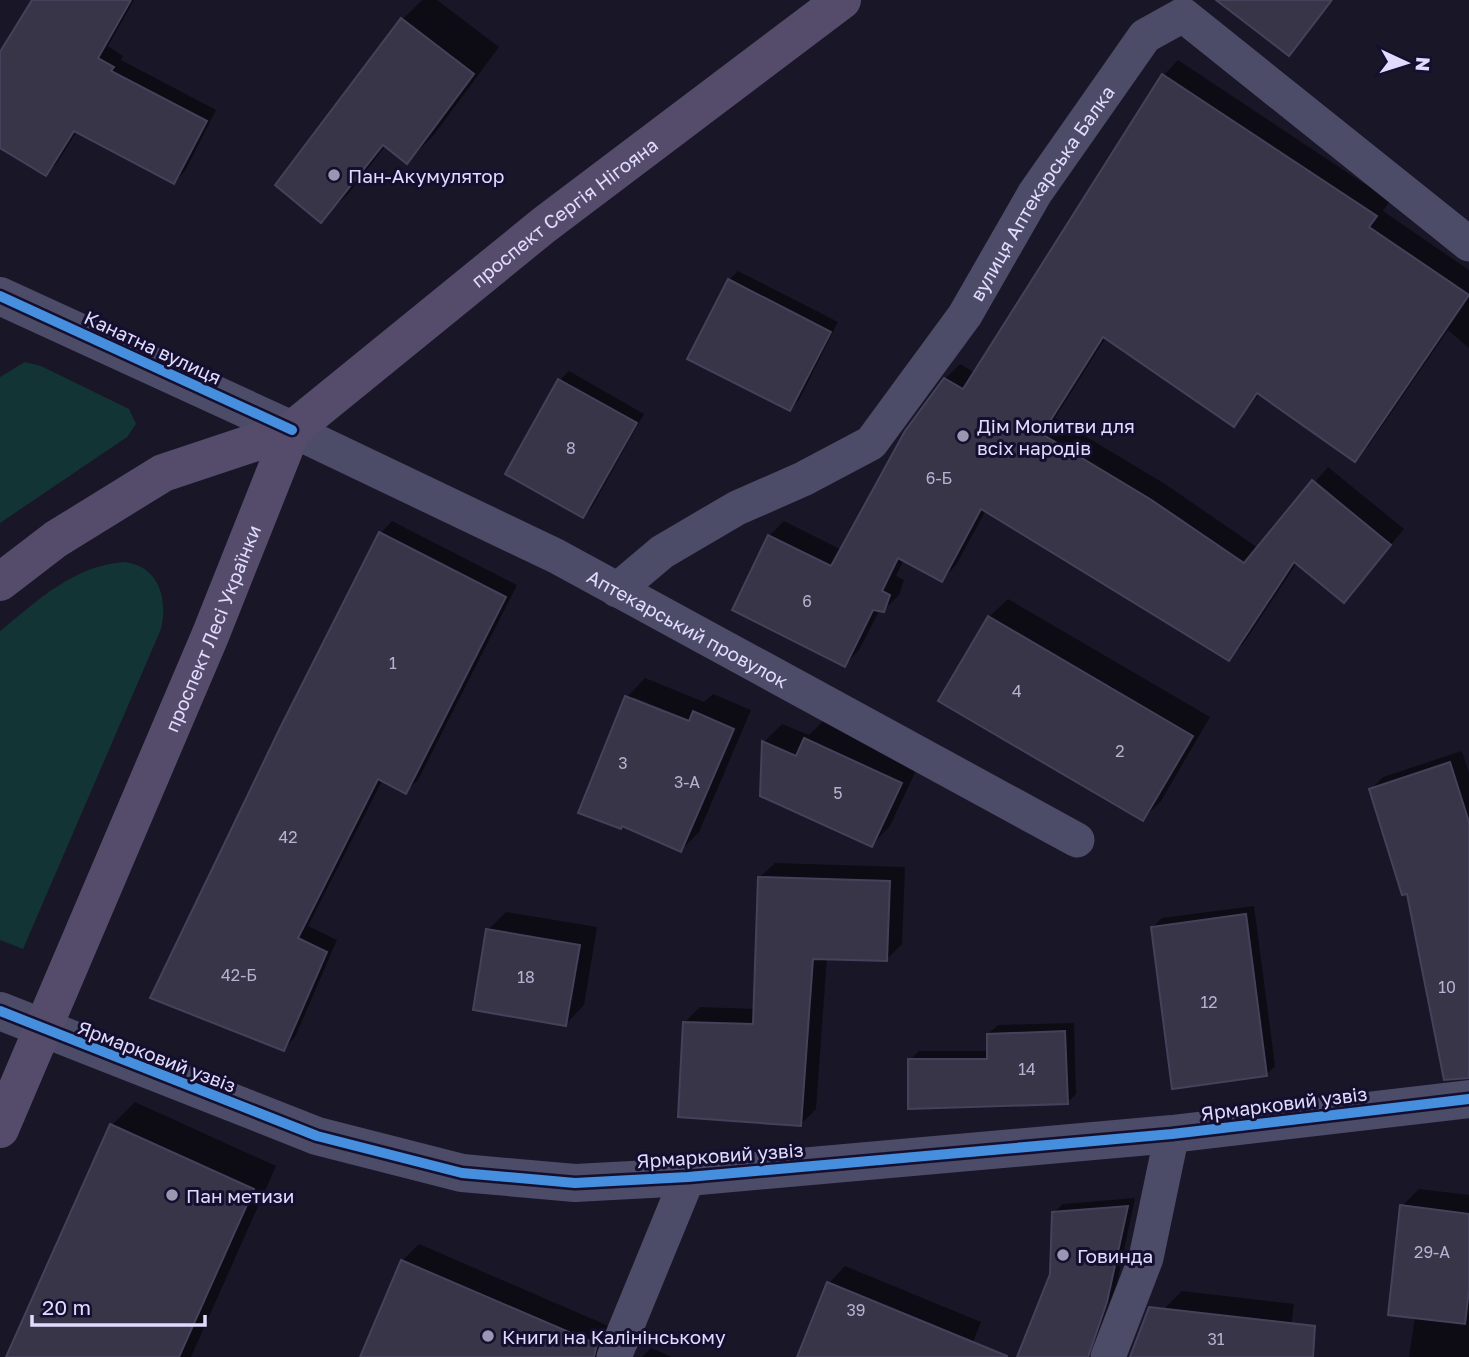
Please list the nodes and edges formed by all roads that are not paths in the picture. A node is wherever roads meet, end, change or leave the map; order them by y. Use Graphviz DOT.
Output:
graph roads {
  1 [pos="842,0"];
  2 [pos="1469,244"];
  3 [pos="0,296"];
  4 [pos="292,430"];
  5 [pos="0,582"];
  6 [pos="617,590"];
  7 [pos="1077,841"];
  8 [pos="0,1011"];
  9 [pos="43,1030"];
  10 [pos="1469,1099"];
  11 [pos="0,1129"];
  12 [pos="1172,1134"];
  13 [pos="688,1177"];
  14 [pos="614,1357"];
  15 [pos="1108,1357"];
  1 -- 4 [label="main road, проспект Сергія Нігояна"];
  2 -- 6 [label="lane, вулиця Аптекарська Балка"];
  3 -- 4 [label="street, Канатна вулиця"];
  4 -- 5 [label="main road"];
  4 -- 6 [label="lane, Аптекарський провулок"];
  4 -- 9 [label="main road, проспект Лесі Українки"];
  6 -- 7 [label="lane, Аптекарський провулок"];
  8 -- 9 [label="street, Ярмарковий узвіз"];
  9 -- 11 [label="main road, проспект Лесі Українки"];
  9 -- 13 [label="street, Ярмарковий узвіз"];
  10 -- 12 [label="street, Ярмарковий узвіз"];
  12 -- 13 [label="street, Ярмарковий узвіз"];
  12 -- 15 [label="lane"];
  13 -- 14 [label="lane"];
}
